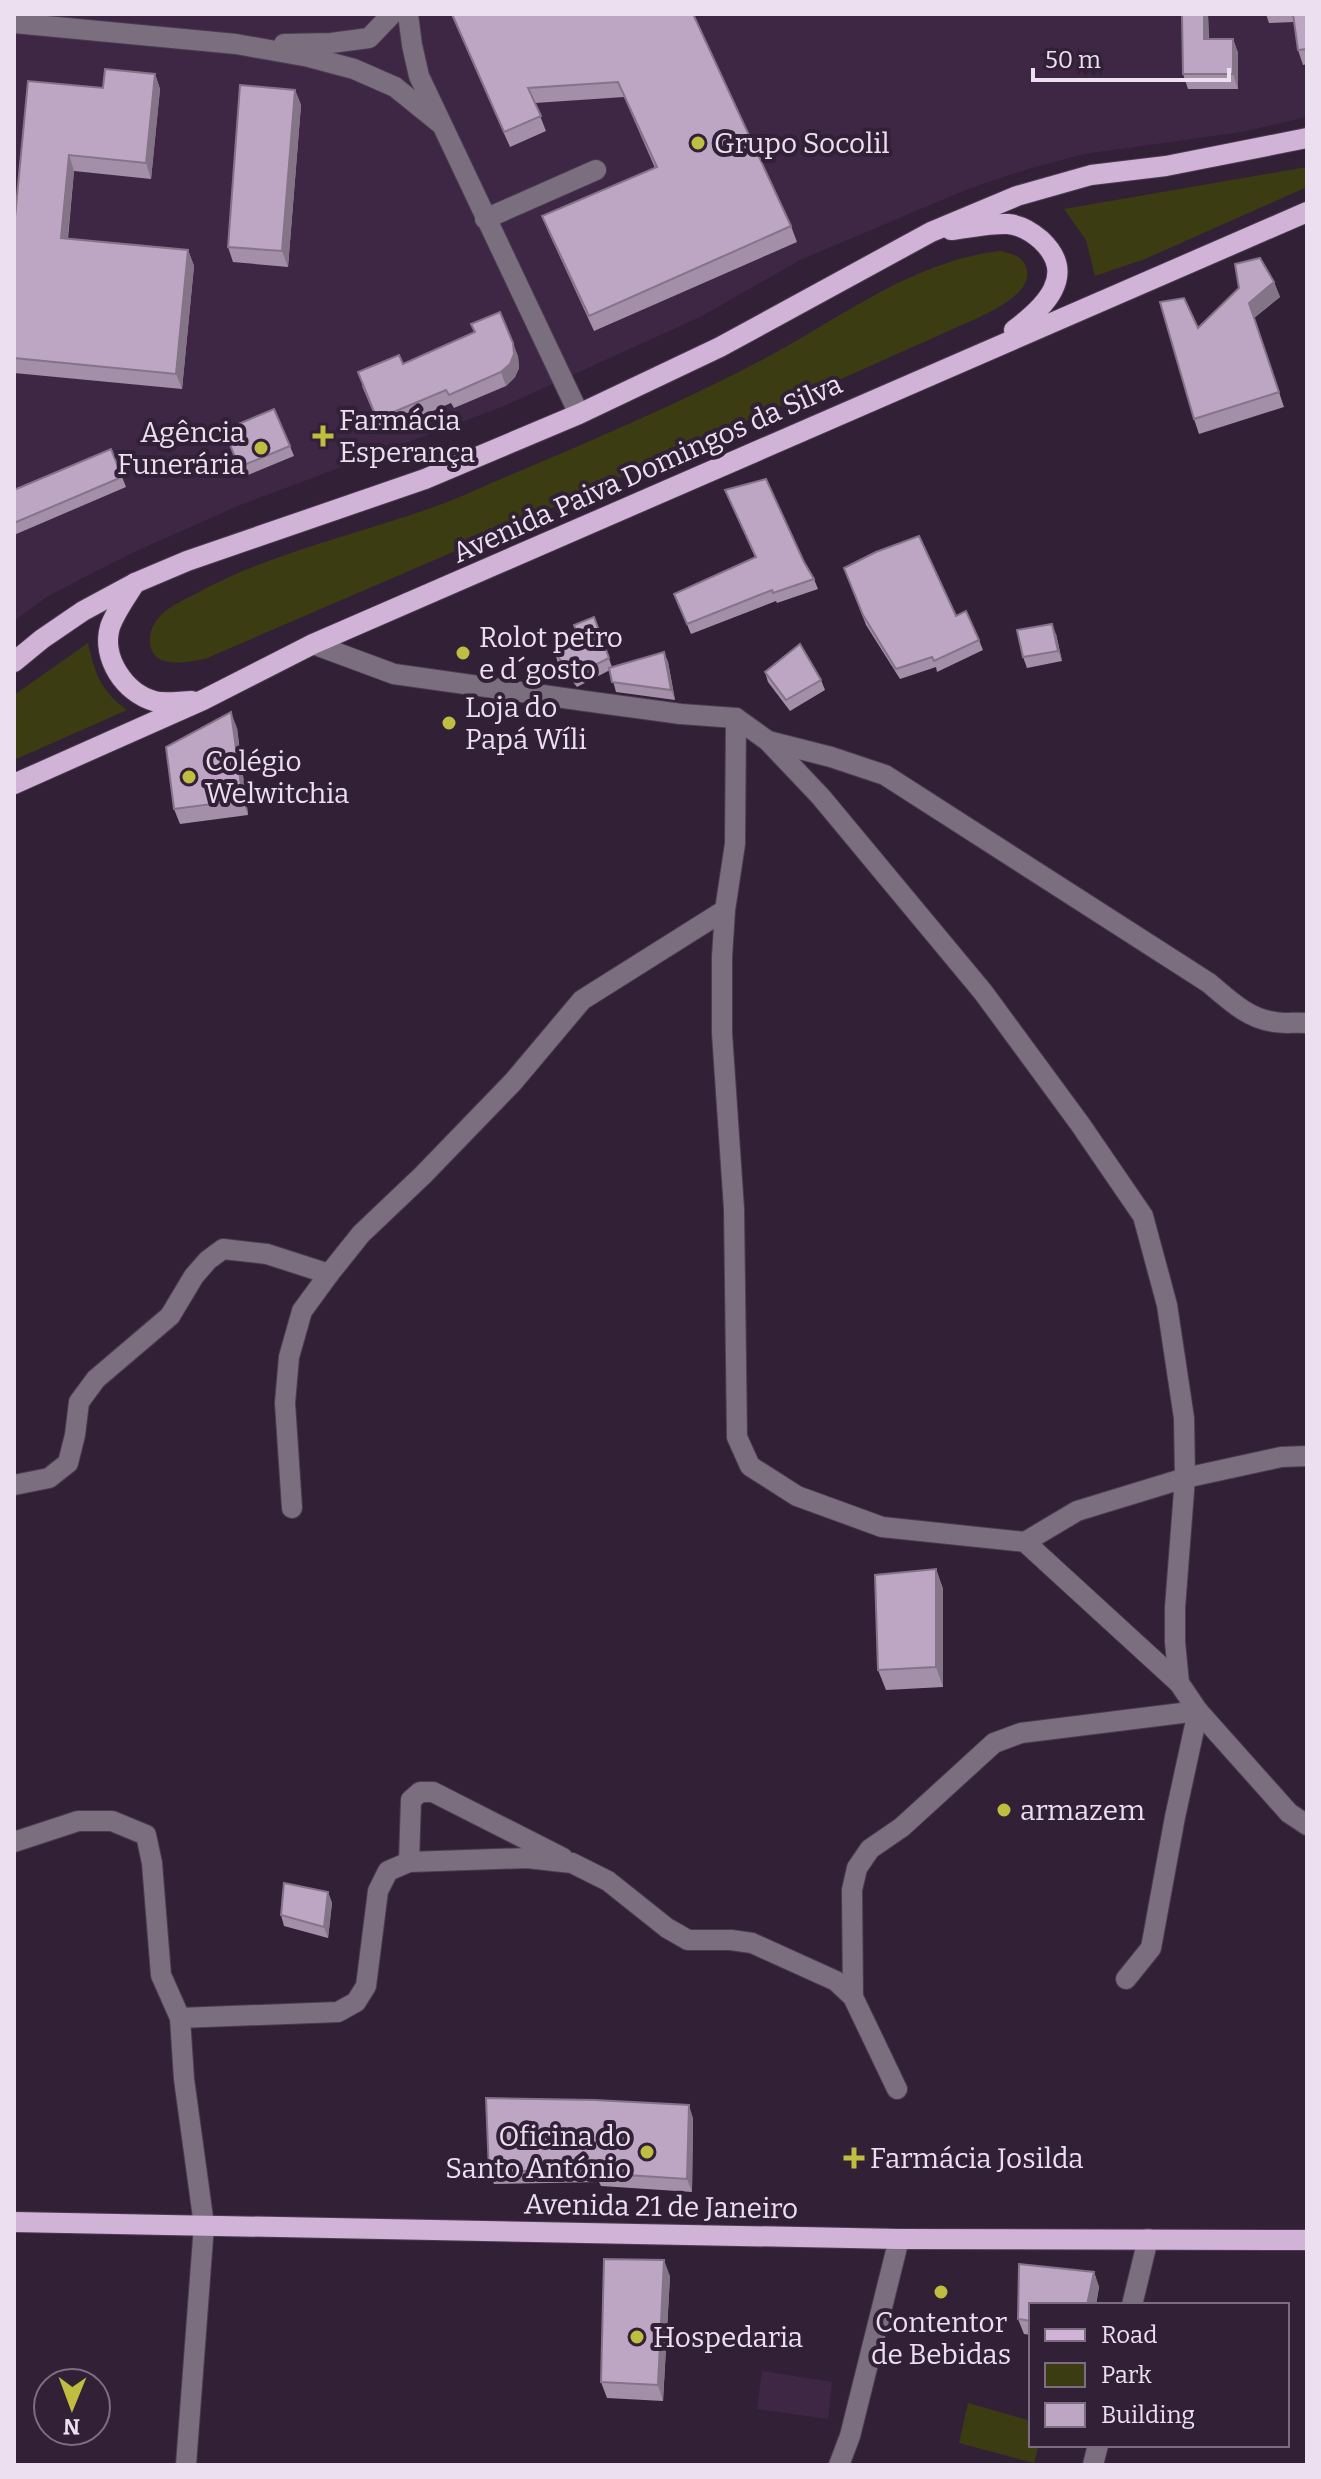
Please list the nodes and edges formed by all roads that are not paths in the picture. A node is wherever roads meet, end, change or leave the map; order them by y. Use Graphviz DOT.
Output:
graph roads {
  1 [pos="392,14"];
  2 [pos="408,14"];
  3 [pos="14,23"];
  4 [pos="236,44"];
  5 [pos="442,125"];
  6 [pos="1307,138"];
  7 [pos="596,170"];
  8 [pos="1307,212"];
  9 [pos="485,219"];
  10 [pos="931,232"];
  11 [pos="987,350"];
  12 [pos="579,414"];
  13 [pos="135,583"];
  14 [pos="313,644"];
  15 [pos="14,662"];
  16 [pos="203,700"];
  17 [pos="736,718"];
  18 [pos="768,741"];
  19 [pos="14,784"];
  20 [pos="725,910"];
  21 [pos="1307,1023"];
  22 [pos="329,1274"];
  23 [pos="1307,1456"];
  24 [pos="1185,1478"];
  25 [pos="14,1485"];
  26 [pos="292,1508"];
  27 [pos="1025,1542"];
  28 [pos="1179,1683"];
  29 [pos="1198,1711"];
  30 [pos="1307,1825"];
  31 [pos="14,1842"];
  32 [pos="409,1862"];
  33 [pos="572,1863"];
  34 [pos="1126,1979"];
  35 [pos="853,1997"];
  36 [pos="180,2018"];
  37 [pos="897,2089"];
  38 [pos="14,2222"];
  39 [pos="204,2225"];
  40 [pos="899,2239"];
  41 [pos="1148,2239"];
  42 [pos="1307,2240"];
  43 [pos="1132,2303"];
  44 [pos="186,2465"];
  45 [pos="839,2465"];
  1 -- 4 [label="street"];
  2 -- 5 [label="street"];
  3 -- 4 [label="street"];
  4 -- 5 [label="street"];
  5 -- 9 [label="street"];
  6 -- 10 [label="main road"];
  7 -- 9 [label="street"];
  8 -- 11 [label="main road, Avenida Paiva Domingos da Silva"];
  9 -- 12 [label="street"];
  10 -- 11 [label="main road"];
  10 -- 12 [label="main road"];
  11 -- 14 [label="main road, Avenida Paiva Domingos da Silva"];
  12 -- 13 [label="main road"];
  13 -- 15 [label="main road"];
  13 -- 16 [label="main road"];
  14 -- 16 [label="main road, Avenida Paiva Domingos da Silva"];
  14 -- 17 [label="street"];
  16 -- 19 [label="main road, Avenida Paiva Domingos da Silva"];
  17 -- 18 [label="street"];
  17 -- 20 [label="street"];
  18 -- 21 [label="street"];
  18 -- 24 [label="street"];
  20 -- 22 [label="street"];
  20 -- 27 [label="street"];
  22 -- 25 [label="street"];
  22 -- 26 [label="street"];
  23 -- 24 [label="street"];
  24 -- 27 [label="street"];
  24 -- 28 [label="street"];
  27 -- 28 [label="street"];
  28 -- 29 [label="street"];
  29 -- 30 [label="street"];
  29 -- 34 [label="street"];
  29 -- 35 [label="street"];
  31 -- 36 [label="street"];
  32 -- 33 [label="street"];
  32 -- 33 [label="street"];
  32 -- 36 [label="street"];
  33 -- 35 [label="street"];
  35 -- 37 [label="street"];
  36 -- 39 [label="street"];
  38 -- 39 [label="main road, Avenida 21 de Janeiro"];
  39 -- 40 [label="main road, Avenida 21 de Janeiro"];
  39 -- 44 [label="street"];
  40 -- 41 [label="main road, Avenida 21 de Janeiro"];
  40 -- 45 [label="street"];
  41 -- 42 [label="main road, Avenida 21 de Janeiro"];
  41 -- 43 [label="street"];
}
